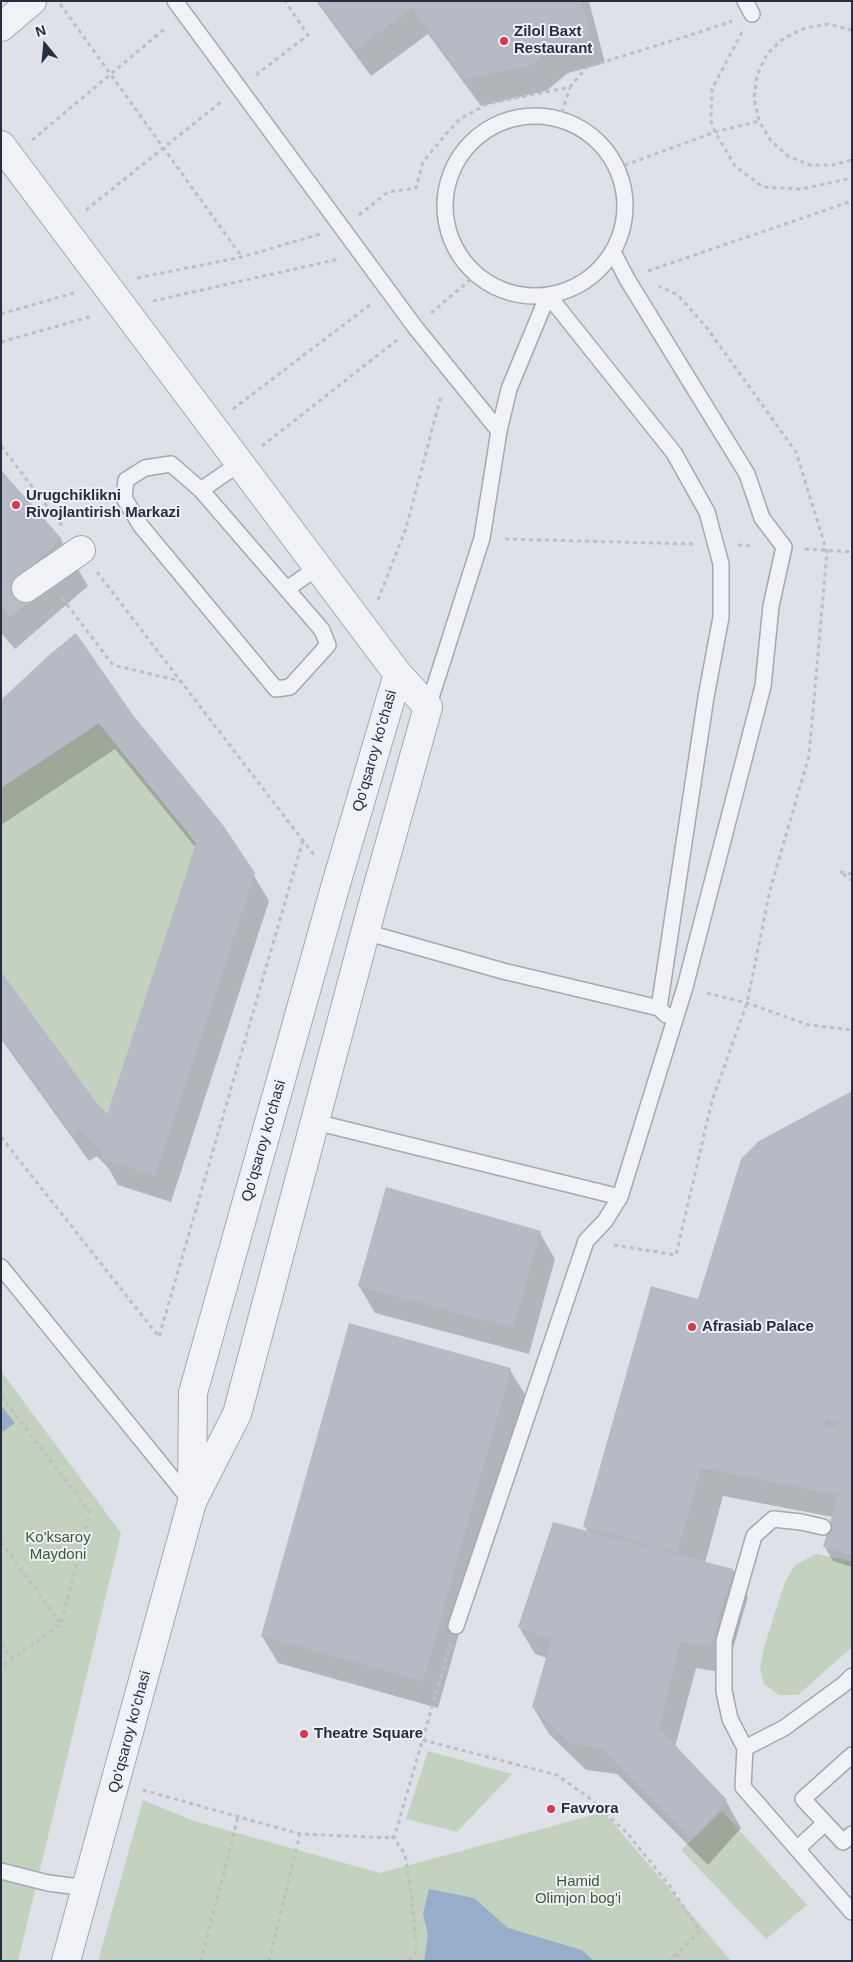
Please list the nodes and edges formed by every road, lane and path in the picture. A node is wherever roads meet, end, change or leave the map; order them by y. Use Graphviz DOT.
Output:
graph roads {
  1 [pos="32,1"];
  2 [pos="58,1"];
  3 [pos="285,1"];
  4 [pos="179,7"];
  5 [pos="748,8"];
  6 [pos="1,27"];
  7 [pos="852,30"];
  8 [pos="697,34"];
  9 [pos="111,75"];
  10 [pos="239,87"];
  11 [pos="570,87"];
  12 [pos="559,120"];
  13 [pos="759,121"];
  14 [pos="715,132"];
  15 [pos="165,148"];
  16 [pos="6,152"];
  17 [pos="852,160"];
  18 [pos="617,168"];
  19 [pos="852,178"];
  20 [pos="63,228"];
  21 [pos="342,228"];
  22 [pos="612,252"];
  23 [pos="362,254"];
  24 [pos="242,257"];
  25 [pos="477,274"];
  26 [pos="105,284"];
  27 [pos="388,292"];
  28 [pos="548,295"];
  29 [pos="123,308"];
  30 [pos="1,314"];
  31 [pos="414,327"];
  32 [pos="1,342"];
  33 [pos="448,370"];
  34 [pos="211,425"];
  35 [pos="499,431"];
  36 [pos="1,446"];
  37 [pos="240,463"];
  38 [pos="200,490"];
  39 [pos="482,538"];
  40 [pos="716,545"];
  41 [pos="784,547"];
  42 [pos="81,550"];
  43 [pos="852,552"];
  44 [pos="318,567"];
  45 [pos="35,582"];
  46 [pos="287,589"];
  47 [pos="366,631"];
  48 [pos="398,674"];
  49 [pos="181,681"];
  50 [pos="428,707"];
  51 [pos="303,840"];
  52 [pos="852,874"];
  53 [pos="852,880"];
  54 [pos="336,884"];
  55 [pos="365,932"];
  56 [pos="685,987"];
  57 [pos="659,1008"];
  58 [pos="674,1023"];
  59 [pos="852,1030"];
  60 [pos="315,1122"];
  61 [pos="1,1137"];
  62 [pos="620,1198"];
  63 [pos="1,1267"];
  64 [pos="1,1396"];
  65 [pos="192,1502"];
  66 [pos="823,1527"];
  67 [pos="1,1542"];
  68 [pos="61,1624"];
  69 [pos="456,1626"];
  70 [pos="1,1644"];
  71 [pos="13,1659"];
  72 [pos="1,1667"];
  73 [pos="852,1676"];
  74 [pos="423,1740"];
  75 [pos="745,1748"];
  76 [pos="852,1754"];
  77 [pos="116,1782"];
  78 [pos="238,1816"];
  79 [pos="825,1823"];
  80 [pos="300,1834"];
  81 [pos="852,1834"];
  82 [pos="393,1837"];
  83 [pos="797,1849"];
  84 [pos="1,1871"];
  85 [pos="87,1888"];
  86 [pos="852,1912"];
  87 [pos="676,1954"];
  88 [pos="66,1961"];
  89 [pos="201,1961"];
  90 [pos="269,1961"];
  91 [pos="409,1961"];
  92 [pos="669,1961"];
  93 [pos="683,1961"];
  1 -- 6 [label="street"];
  2 -- 9 [label="path"];
  3 -- 10 [label="path"];
  4 -- 9 [label="path"];
  4 -- 10 [label="lane"];
  5 -- 14 [label="path"];
  7 -- 13 [label="path"];
  8 -- 11 [label="path"];
  9 -- 15 [label="path"];
  9 -- 16 [label="path"];
  10 -- 15 [label="path"];
  10 -- 21 [label="lane"];
  11 -- 12 [label="path"];
  11 -- 21 [label="path"];
  12 -- 18 [label="lane"];
  12 -- 25 [label="lane"];
  13 -- 14 [label="path"];
  13 -- 17 [label="path"];
  14 -- 18 [label="path"];
  14 -- 19 [label="path"];
  15 -- 20 [label="path"];
  15 -- 24 [label="path"];
  16 -- 20 [label="street"];
  18 -- 22 [label="lane"];
  20 -- 26 [label="street"];
  21 -- 23 [label="lane"];
  21 -- 24 [label="path"];
  22 -- 28 [label="lane"];
  22 -- 41 [label="lane"];
  23 -- 27 [label="lane"];
  23 -- 29 [label="path"];
  24 -- 26 [label="path"];
  25 -- 28 [label="lane"];
  25 -- 31 [label="path"];
  26 -- 29 [label="street"];
  26 -- 30 [label="path"];
  27 -- 31 [label="lane"];
  27 -- 34 [label="path"];
  28 -- 35 [label="lane"];
  28 -- 40 [label="lane"];
  29 -- 32 [label="path"];
  29 -- 34 [label="street"];
  31 -- 33 [label="lane"];
  31 -- 37 [label="path"];
  33 -- 35 [label="lane"];
  33 -- 47 [label="path"];
  34 -- 37 [label="street"];
  35 -- 39 [label="lane"];
  36 -- 42 [label="path"];
  37 -- 38 [label="lane"];
  37 -- 44 [label="street"];
  38 -- 46 [label="lane"];
  38 -- 46 [label="lane"];
  39 -- 40 [label="path"];
  39 -- 50 [label="lane"];
  40 -- 41 [label="path"];
  40 -- 57 [label="lane"];
  41 -- 43 [label="path"];
  41 -- 56 [label="lane"];
  42 -- 45 [label="street"];
  42 -- 49 [label="path"];
  44 -- 46 [label="lane"];
  44 -- 47 [label="street"];
  45 -- 49 [label="path"];
  47 -- 48 [label="street"];
  48 -- 50 [label="street, Qo'qsaroy ko'chasi"];
  48 -- 54 [label="street, Qo'qsaroy ko'chasi"];
  49 -- 51 [label="path"];
  50 -- 55 [label="street, Qo'qsaroy ko'chasi"];
  51 -- 54 [label="path"];
  51 -- 61 [label="path"];
  52 -- 53 [label="path"];
  54 -- 65 [label="street, Qo'qsaroy ko'chasi"];
  55 -- 57 [label="lane"];
  55 -- 60 [label="street, Qo'qsaroy ko'chasi"];
  56 -- 58 [label="lane"];
  56 -- 59 [label="path"];
  57 -- 58 [label="lane"];
  58 -- 62 [label="lane"];
  60 -- 62 [label="lane"];
  60 -- 65 [label="street, Qo'qsaroy ko'chasi"];
  62 -- 69 [label="lane"];
  63 -- 65 [label="lane"];
  64 -- 68 [label="path"];
  65 -- 77 [label="street, Qo'qsaroy ko'chasi"];
  66 -- 75 [label="lane"];
  67 -- 68 [label="path"];
  68 -- 71 [label="path"];
  69 -- 74 [label="path"];
  70 -- 71 [label="path"];
  71 -- 72 [label="path"];
  73 -- 75 [label="lane"];
  74 -- 82 [label="path"];
  74 -- 87 [label="path"];
  75 -- 83 [label="lane"];
  76 -- 79 [label="lane"];
  77 -- 78 [label="path"];
  77 -- 85 [label="street, Qo'qsaroy ko'chasi"];
  78 -- 80 [label="path"];
  78 -- 89 [label="path"];
  79 -- 81 [label="lane"];
  79 -- 83 [label="lane"];
  80 -- 82 [label="path"];
  80 -- 90 [label="path"];
  82 -- 91 [label="path"];
  83 -- 86 [label="lane"];
  84 -- 85 [label="lane"];
  85 -- 88 [label="street, Qo'qsaroy ko'chasi"];
  87 -- 92 [label="path"];
  87 -- 93 [label="path"];
}
